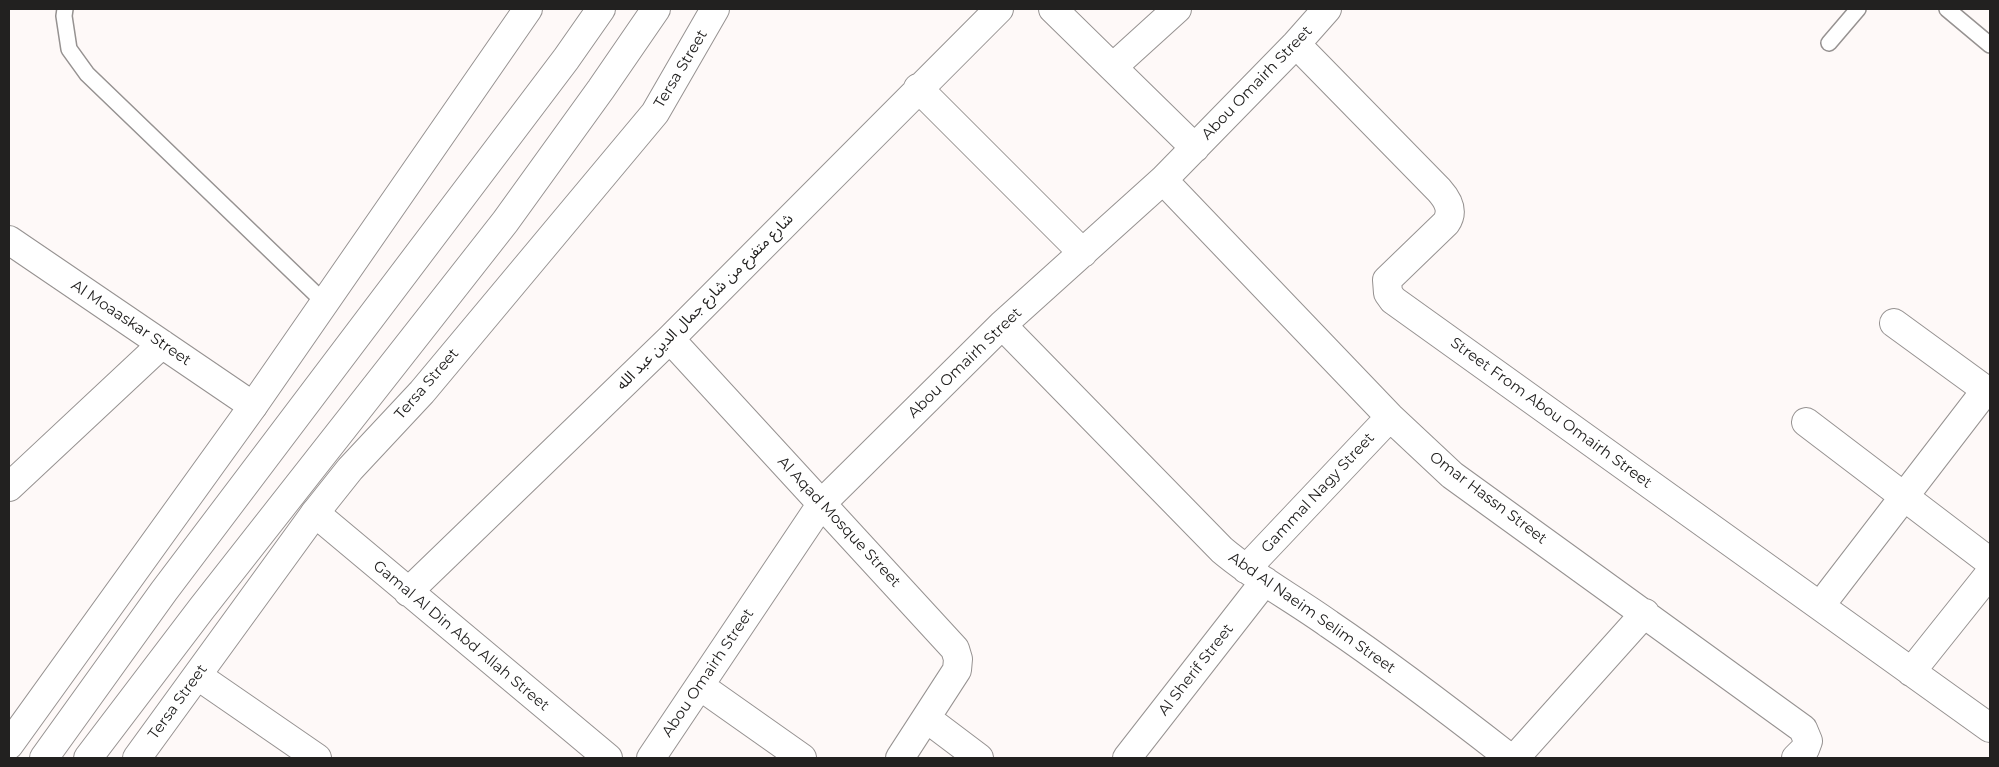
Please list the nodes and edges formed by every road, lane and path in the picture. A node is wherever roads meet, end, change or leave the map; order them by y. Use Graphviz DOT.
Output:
graph roads {
  1 [pos="65,9"];
  2 [pos="528,9"];
  3 [pos="601,9"];
  4 [pos="656,9"];
  5 [pos="716,9"];
  6 [pos="999,9"];
  7 [pos="1053,9"];
  8 [pos="1177,9"];
  9 [pos="1327,9"];
  10 [pos="1858,9"];
  11 [pos="1947,9"];
  12 [pos="1829,43"];
  13 [pos="1296,44"];
  14 [pos="1990,45"];
  15 [pos="1113,67"];
  16 [pos="918,88"];
  17 [pos="1195,148"];
  18 [pos="1163,180"];
  19 [pos="9,240"];
  20 [pos="1083,253"];
  21 [pos="324,302"];
  22 [pos="1894,323"];
  23 [pos="1002,325"];
  24 [pos="670,339"];
  25 [pos="162,344"];
  26 [pos="1988,392"];
  27 [pos="253,406"];
  28 [pos="1390,417"];
  29 [pos="1806,422"];
  30 [pos="9,487"];
  31 [pos="1904,497"];
  32 [pos="822,503"];
  33 [pos="315,513"];
  34 [pos="1990,562"];
  35 [pos="1990,573"];
  36 [pos="1256,575"];
  37 [pos="408,592"];
  38 [pos="1820,606"];
  39 [pos="1645,613"];
  40 [pos="1912,672"];
  41 [pos="198,676"];
  42 [pos="700,686"];
  43 [pos="926,718"];
  44 [pos="1990,728"];
  45 [pos="9,744"];
  46 [pos="44,758"];
  47 [pos="88,758"];
  48 [pos="137,758"];
  49 [pos="317,758"];
  50 [pos="608,758"];
  51 [pos="651,758"];
  52 [pos="802,758"];
  53 [pos="900,758"];
  54 [pos="979,758"];
  55 [pos="1127,758"];
  56 [pos="1510,758"];
  57 [pos="1515,758"];
  58 [pos="1796,758"];
  1 -- 21 [label="lane"];
  2 -- 21 [label="street"];
  3 -- 46 [label="street"];
  4 -- 47 [label="street"];
  5 -- 33 [label="street, Tersa Street"];
  6 -- 16 [label="street, شارع متفرع من شارع جمال الدين عبد الله"];
  7 -- 15 [label="street"];
  8 -- 15 [label="street"];
  9 -- 13 [label="street, Abou Omairh Street"];
  10 -- 12 [label="lane"];
  11 -- 14 [label="lane"];
  13 -- 17 [label="street, Abou Omairh Street"];
  13 -- 38 [label="street, Street From Abou Omairh Street"];
  15 -- 17 [label="street"];
  16 -- 20 [label="street"];
  16 -- 24 [label="street, شارع متفرع من شارع جمال الدين عبد الله"];
  17 -- 18 [label="street, Abou Omairh Street"];
  18 -- 20 [label="street, Abou Omairh Street"];
  18 -- 28 [label="street, Omar Hassn Street"];
  19 -- 25 [label="street, Al Moaaskar Street"];
  20 -- 23 [label="street, Abou Omairh Street"];
  21 -- 27 [label="street"];
  22 -- 26 [label="street"];
  23 -- 32 [label="street, Abou Omairh Street"];
  23 -- 36 [label="street, Abd Al Naeim Selim Street"];
  24 -- 32 [label="street, Al Aqad Mosque Street"];
  24 -- 37 [label="street, شارع متفرع من شارع جمال الدين عبد الله"];
  25 -- 27 [label="street, Al Moaaskar Street"];
  25 -- 30 [label="street"];
  26 -- 31 [label="street"];
  27 -- 45 [label="street"];
  28 -- 36 [label="street, Gammal Nagy Street"];
  28 -- 39 [label="street, Omar Hassn Street"];
  29 -- 31 [label="street"];
  31 -- 34 [label="street"];
  31 -- 38 [label="street"];
  32 -- 42 [label="street, Abou Omairh Street"];
  32 -- 43 [label="street, Al Aqad Mosque Street"];
  33 -- 37 [label="street, Gamal Al Din Abd Allah Street"];
  33 -- 41 [label="street, Tersa Street"];
  35 -- 40 [label="street"];
  36 -- 55 [label="street, Al Sherif Street"];
  36 -- 56 [label="street, Abd Al Naeim Selim Street"];
  37 -- 50 [label="street, Gamal Al Din Abd Allah Street"];
  38 -- 40 [label="street, Street From Abou Omairh Street"];
  39 -- 57 [label="street"];
  39 -- 58 [label="street, Omar Hassn Street"];
  40 -- 44 [label="street, Street From Abou Omairh Street"];
  41 -- 48 [label="street, Tersa Street"];
  41 -- 49 [label="street"];
  42 -- 51 [label="street, Abou Omairh Street"];
  42 -- 52 [label="street"];
  43 -- 53 [label="street, Al Aqad Mosque Street"];
  43 -- 54 [label="street"];
}
